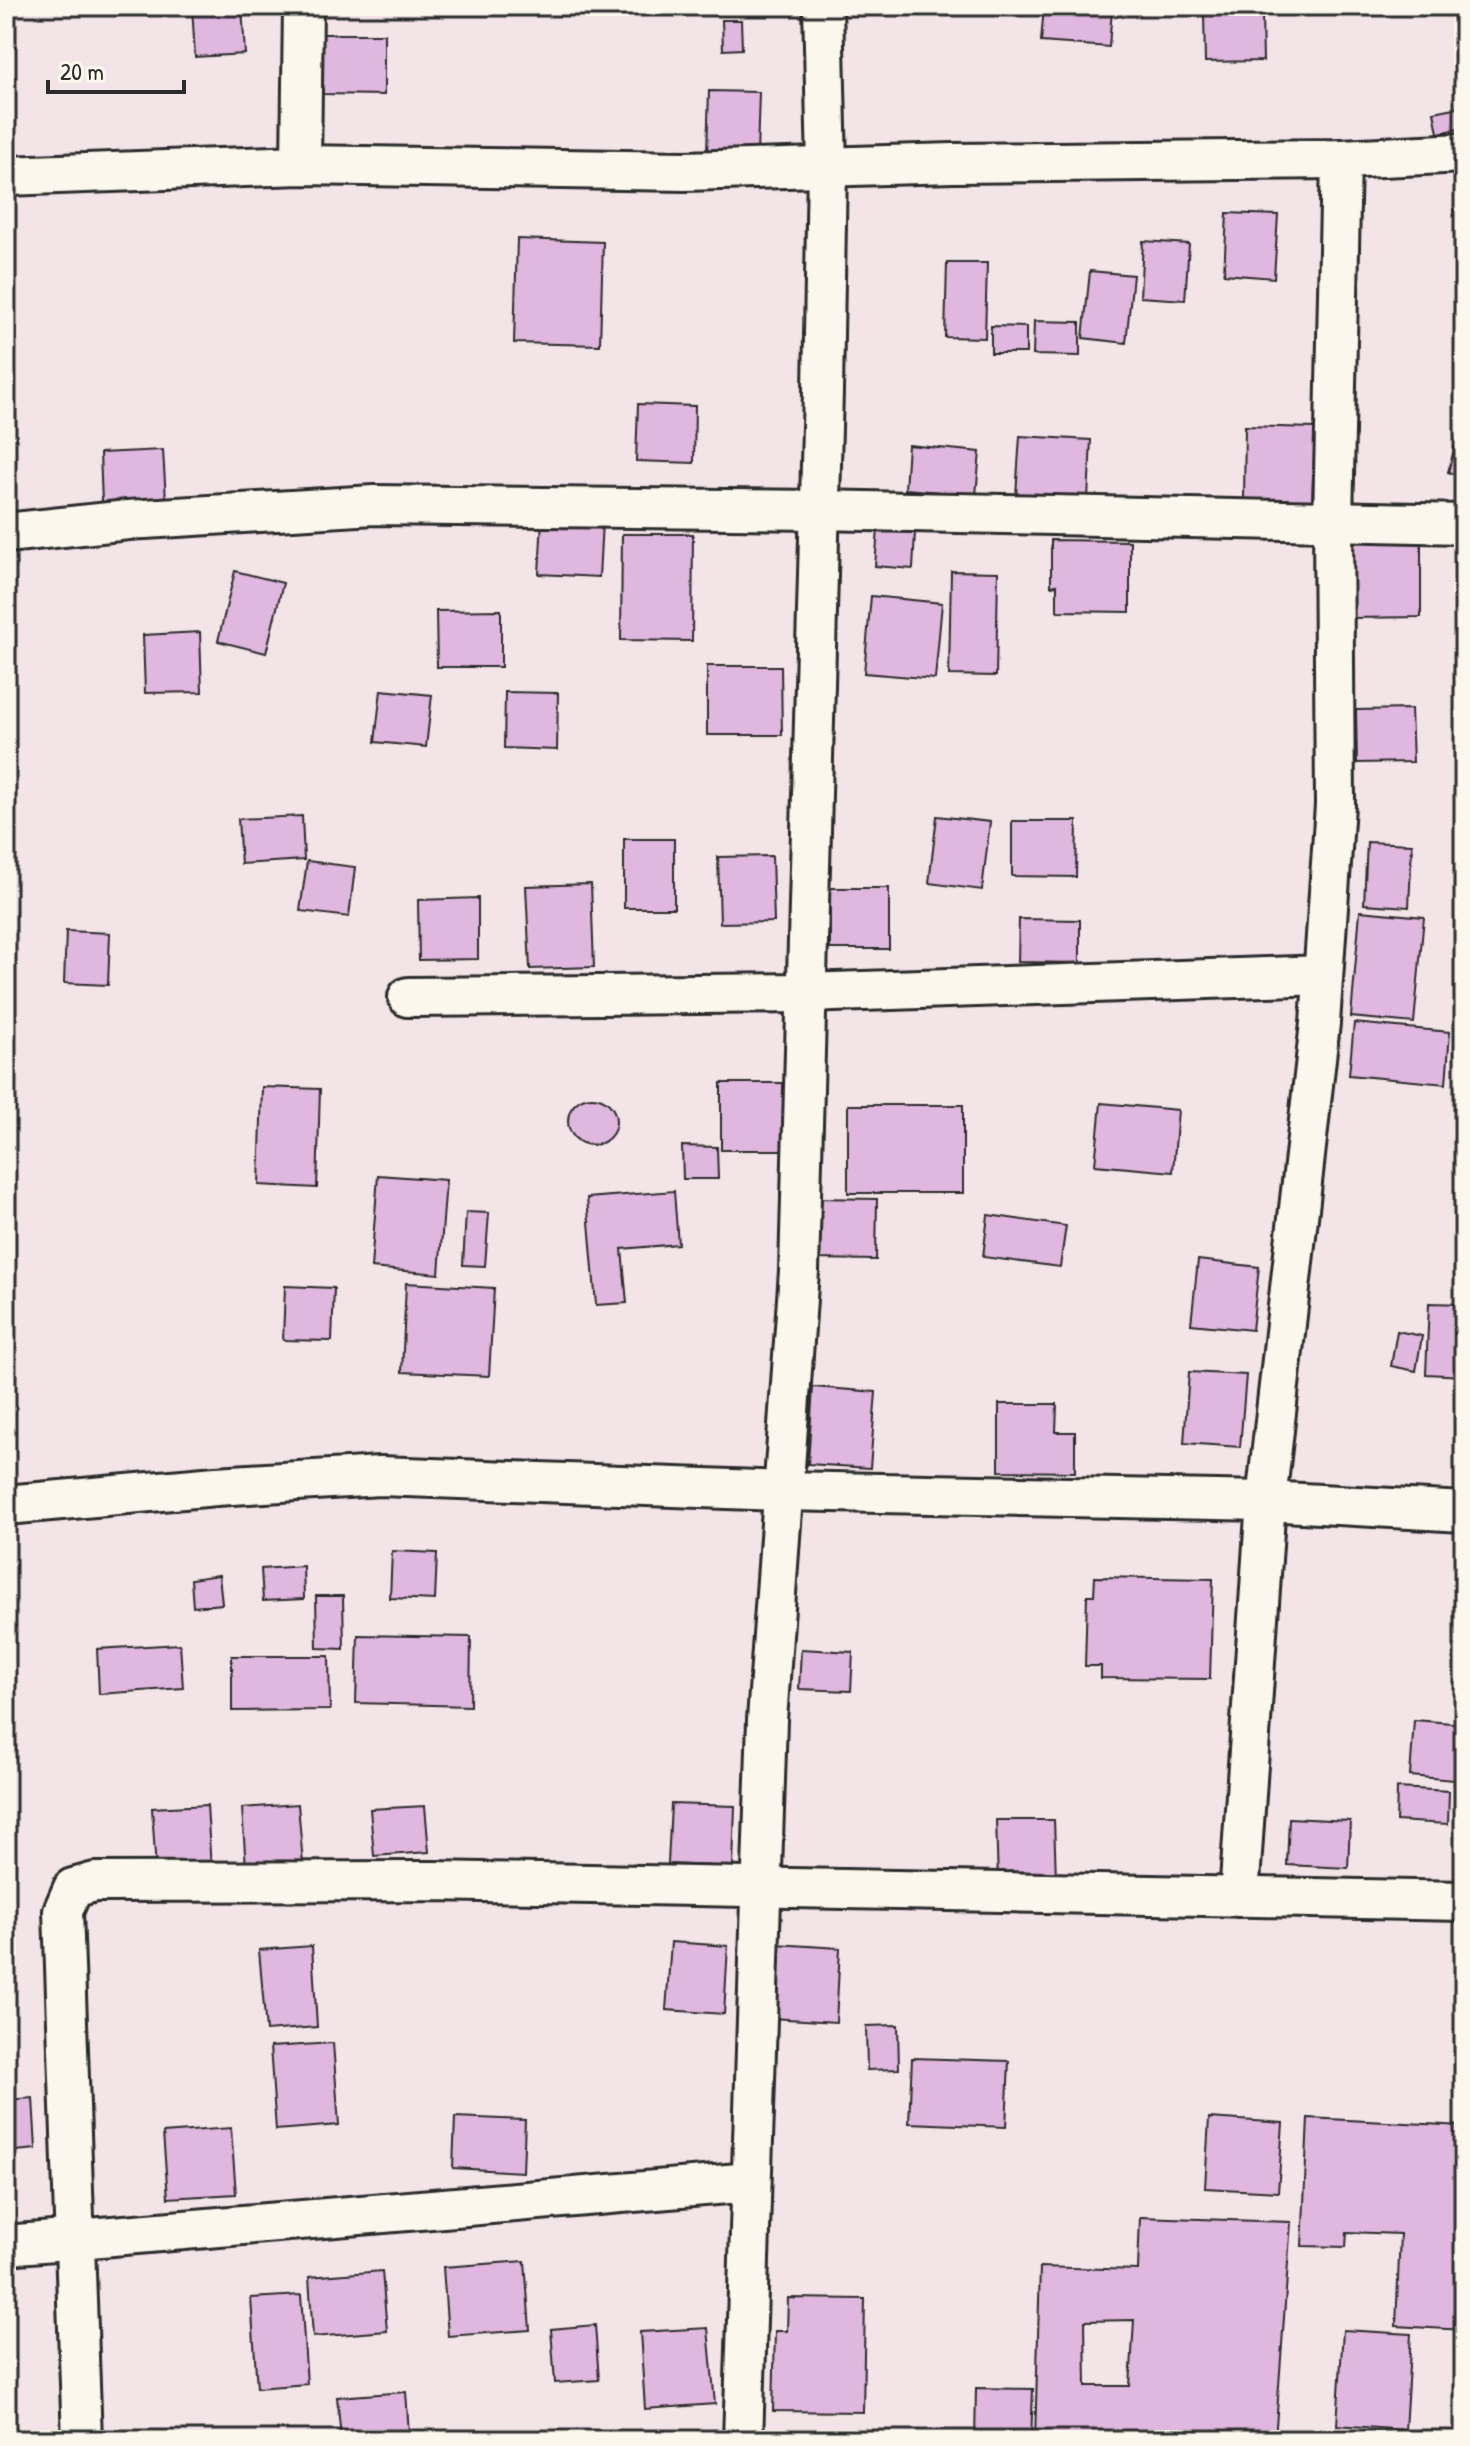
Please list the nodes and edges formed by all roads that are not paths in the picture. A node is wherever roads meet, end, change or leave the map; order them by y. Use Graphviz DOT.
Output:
graph roads {
  1 [pos="303,6"];
  2 [pos="823,6"];
  3 [pos="1464,153"];
  4 [pos="1341,159"];
  5 [pos="301,165"];
  6 [pos="827,167"];
  7 [pos="6,176"];
  8 [pos="819,510"];
  9 [pos="1333,521"];
  10 [pos="1464,524"];
  11 [pos="6,533"];
  12 [pos="1323,975"];
  13 [pos="806,993"];
  14 [pos="408,997"];
  15 [pos="783,1491"];
  16 [pos="1266,1501"];
  17 [pos="6,1505"];
  18 [pos="1464,1512"];
  19 [pos="761,1887"];
  20 [pos="1239,1897"];
  21 [pos="1464,1901"];
  22 [pos="751,2182"];
  23 [pos="75,2241"];
  24 [pos="6,2245"];
  25 [pos="82,2440"];
  26 [pos="743,2440"];
  1 -- 5 [label="street"];
  2 -- 6 [label="street"];
  3 -- 4 [label="street"];
  4 -- 6 [label="street"];
  4 -- 9 [label="street"];
  5 -- 6 [label="street"];
  5 -- 7 [label="street"];
  6 -- 8 [label="street"];
  8 -- 9 [label="street"];
  8 -- 11 [label="street"];
  8 -- 13 [label="street"];
  9 -- 10 [label="street"];
  9 -- 12 [label="street"];
  12 -- 13 [label="street"];
  12 -- 16 [label="street"];
  13 -- 14 [label="street"];
  13 -- 15 [label="street"];
  15 -- 16 [label="street"];
  15 -- 17 [label="street"];
  15 -- 19 [label="street"];
  16 -- 18 [label="street"];
  16 -- 20 [label="street"];
  19 -- 20 [label="street"];
  19 -- 22 [label="street"];
  19 -- 23 [label="street"];
  20 -- 21 [label="street"];
  22 -- 23 [label="street"];
  22 -- 26 [label="street"];
  23 -- 24 [label="street"];
  23 -- 25 [label="street"];
}
